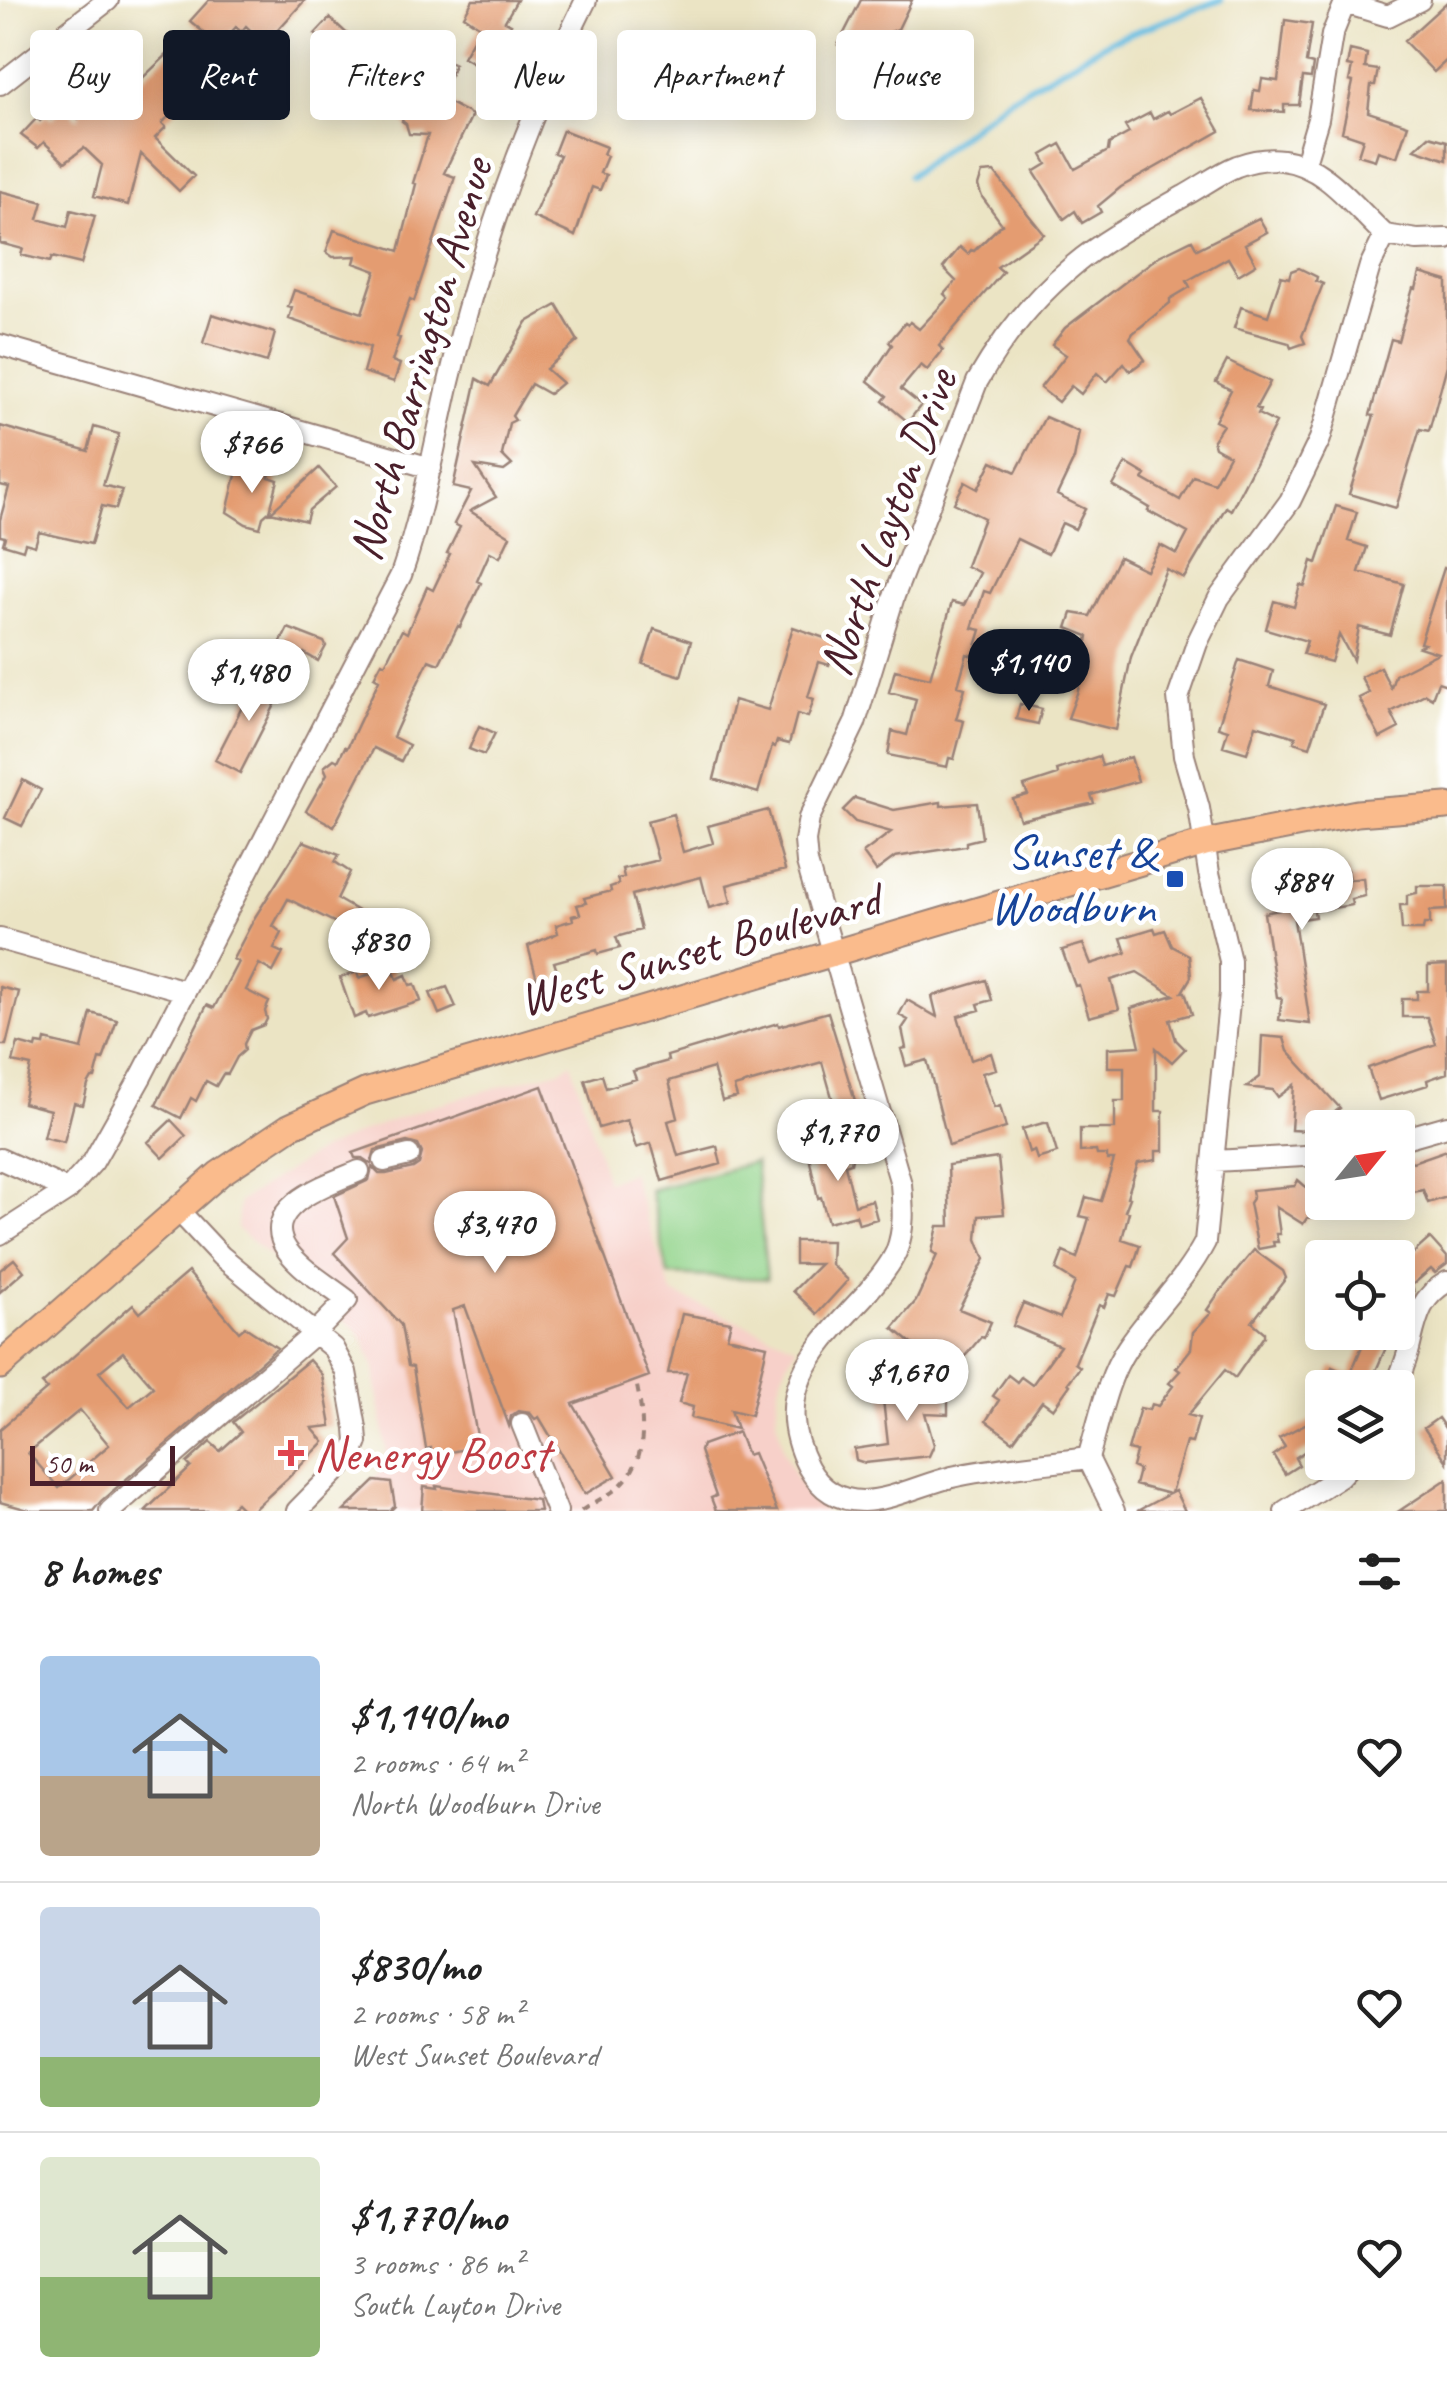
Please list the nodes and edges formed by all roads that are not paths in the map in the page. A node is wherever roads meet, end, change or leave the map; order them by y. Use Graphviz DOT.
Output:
graph roads {
  1 [pos="108,0"];
  2 [pos="586,0"];
  3 [pos="1420,0"];
  4 [pos="1345,2"];
  5 [pos="0,84"];
  6 [pos="1304,166"];
  7 [pos="1385,235"];
  8 [pos="1447,238"];
  9 [pos="0,345"];
  10 [pos="431,468"];
  11 [pos="1447,806"];
  12 [pos="1205,842"];
  13 [pos="0,939"];
  14 [pos="833,952"];
  15 [pos="185,991"];
  16 [pos="1447,1126"];
  17 [pos="1415,1135"];
  18 [pos="409,1155"];
  19 [pos="1305,1156"];
  20 [pos="0,1159"];
  21 [pos="1214,1160"];
  22 [pos="384,1161"];
  23 [pos="359,1171"];
  24 [pos="68,1190"];
  25 [pos="177,1209"];
  26 [pos="0,1234"];
  27 [pos="1447,1282"];
  28 [pos="316,1332"];
  29 [pos="0,1366"];
  30 [pos="1402,1370"];
  31 [pos="522,1424"];
  32 [pos="1088,1458"];
  33 [pos="1334,1480"];
  34 [pos="821,1501"];
  35 [pos="110,1511"];
  36 [pos="297,1511"];
  37 [pos="557,1511"];
  38 [pos="1114,1511"];
  39 [pos="1285,1511"];
  1 -- 5 [label="street"];
  2 -- 10 [label="street, North Barrington Avenue"];
  3 -- 4 [label="street"];
  4 -- 6 [label="street"];
  6 -- 7 [label="street, North Layton Drive"];
  6 -- 14 [label="street, North Layton Drive"];
  7 -- 8 [label="street"];
  7 -- 12 [label="street"];
  9 -- 10 [label="street"];
  10 -- 15 [label="street, North Barrington Avenue"];
  11 -- 12 [label="main road, West Sunset Boulevard"];
  12 -- 14 [label="main road, West Sunset Boulevard"];
  12 -- 21 [label="street"];
  13 -- 15 [label="street"];
  14 -- 25 [label="main road, West Sunset Boulevard"];
  14 -- 34 [label="street, North Layton Drive"];
  15 -- 24 [label="street, North Barrington Avenue"];
  16 -- 17 [label="street"];
  18 -- 22 [label="street"];
  19 -- 21 [label="street"];
  20 -- 24 [label="street"];
  21 -- 32 [label="street"];
  23 -- 28 [label="street"];
  24 -- 26 [label="street, North Barrington Avenue"];
  25 -- 28 [label="street"];
  25 -- 29 [label="main road, West Sunset Boulevard"];
  27 -- 30 [label="street"];
  28 -- 35 [label="street"];
  28 -- 36 [label="street"];
  31 -- 37 [label="street"];
  32 -- 34 [label="street"];
  32 -- 38 [label="street"];
  33 -- 39 [label="street"];
}
